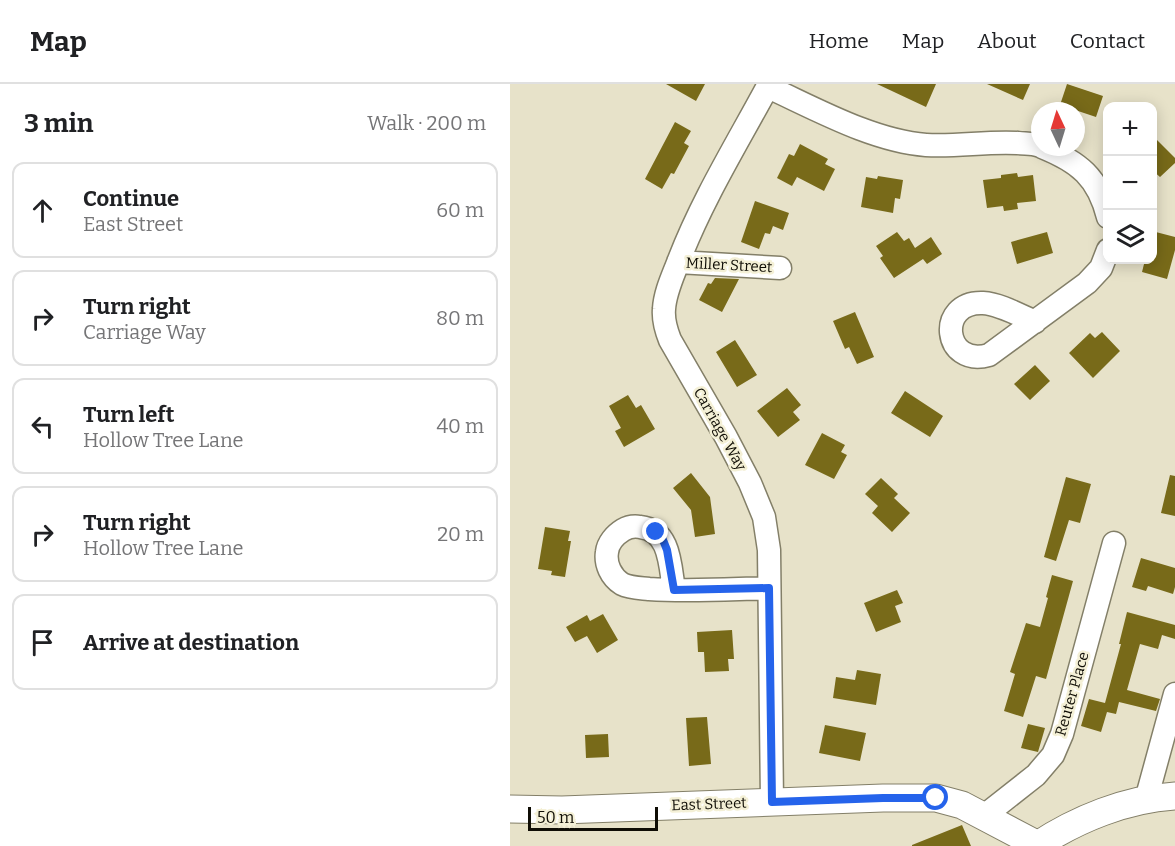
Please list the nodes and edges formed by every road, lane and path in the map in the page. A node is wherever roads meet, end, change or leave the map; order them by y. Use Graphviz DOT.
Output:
graph roads {
  1 [pos="769,85"];
  2 [pos="1031,144"];
  3 [pos="1063,156"];
  4 [pos="1106,210"];
  5 [pos="678,262"];
  6 [pos="1103,262"];
  7 [pos="780,268"];
  8 [pos="1035,322"];
  9 [pos="1114,543"];
  10 [pos="769,588"];
  11 [pos="674,590"];
  12 [pos="1175,694"];
  13 [pos="1175,796"];
  14 [pos="1146,800"];
  15 [pos="772,802"];
  16 [pos="510,809"];
  17 [pos="984,816"];
  18 [pos="1037,845"];
  1 -- 2 [label="street"];
  1 -- 5 [label="street, Carriage Way"];
  3 -- 4 [label="street"];
  5 -- 7 [label="street, Miller Street"];
  5 -- 10 [label="street, Carriage Way"];
  6 -- 8 [label="street"];
  9 -- 17 [label="street, Reuter Place"];
  10 -- 11 [label="street"];
  10 -- 15 [label="street, Carriage Way"];
  12 -- 14 [label="street"];
  13 -- 14 [label="main road, East Street"];
  14 -- 18 [label="main road, East Street"];
  15 -- 16 [label="main road, East Street"];
  15 -- 17 [label="main road, East Street"];
  17 -- 18 [label="main road, East Street"];
}
